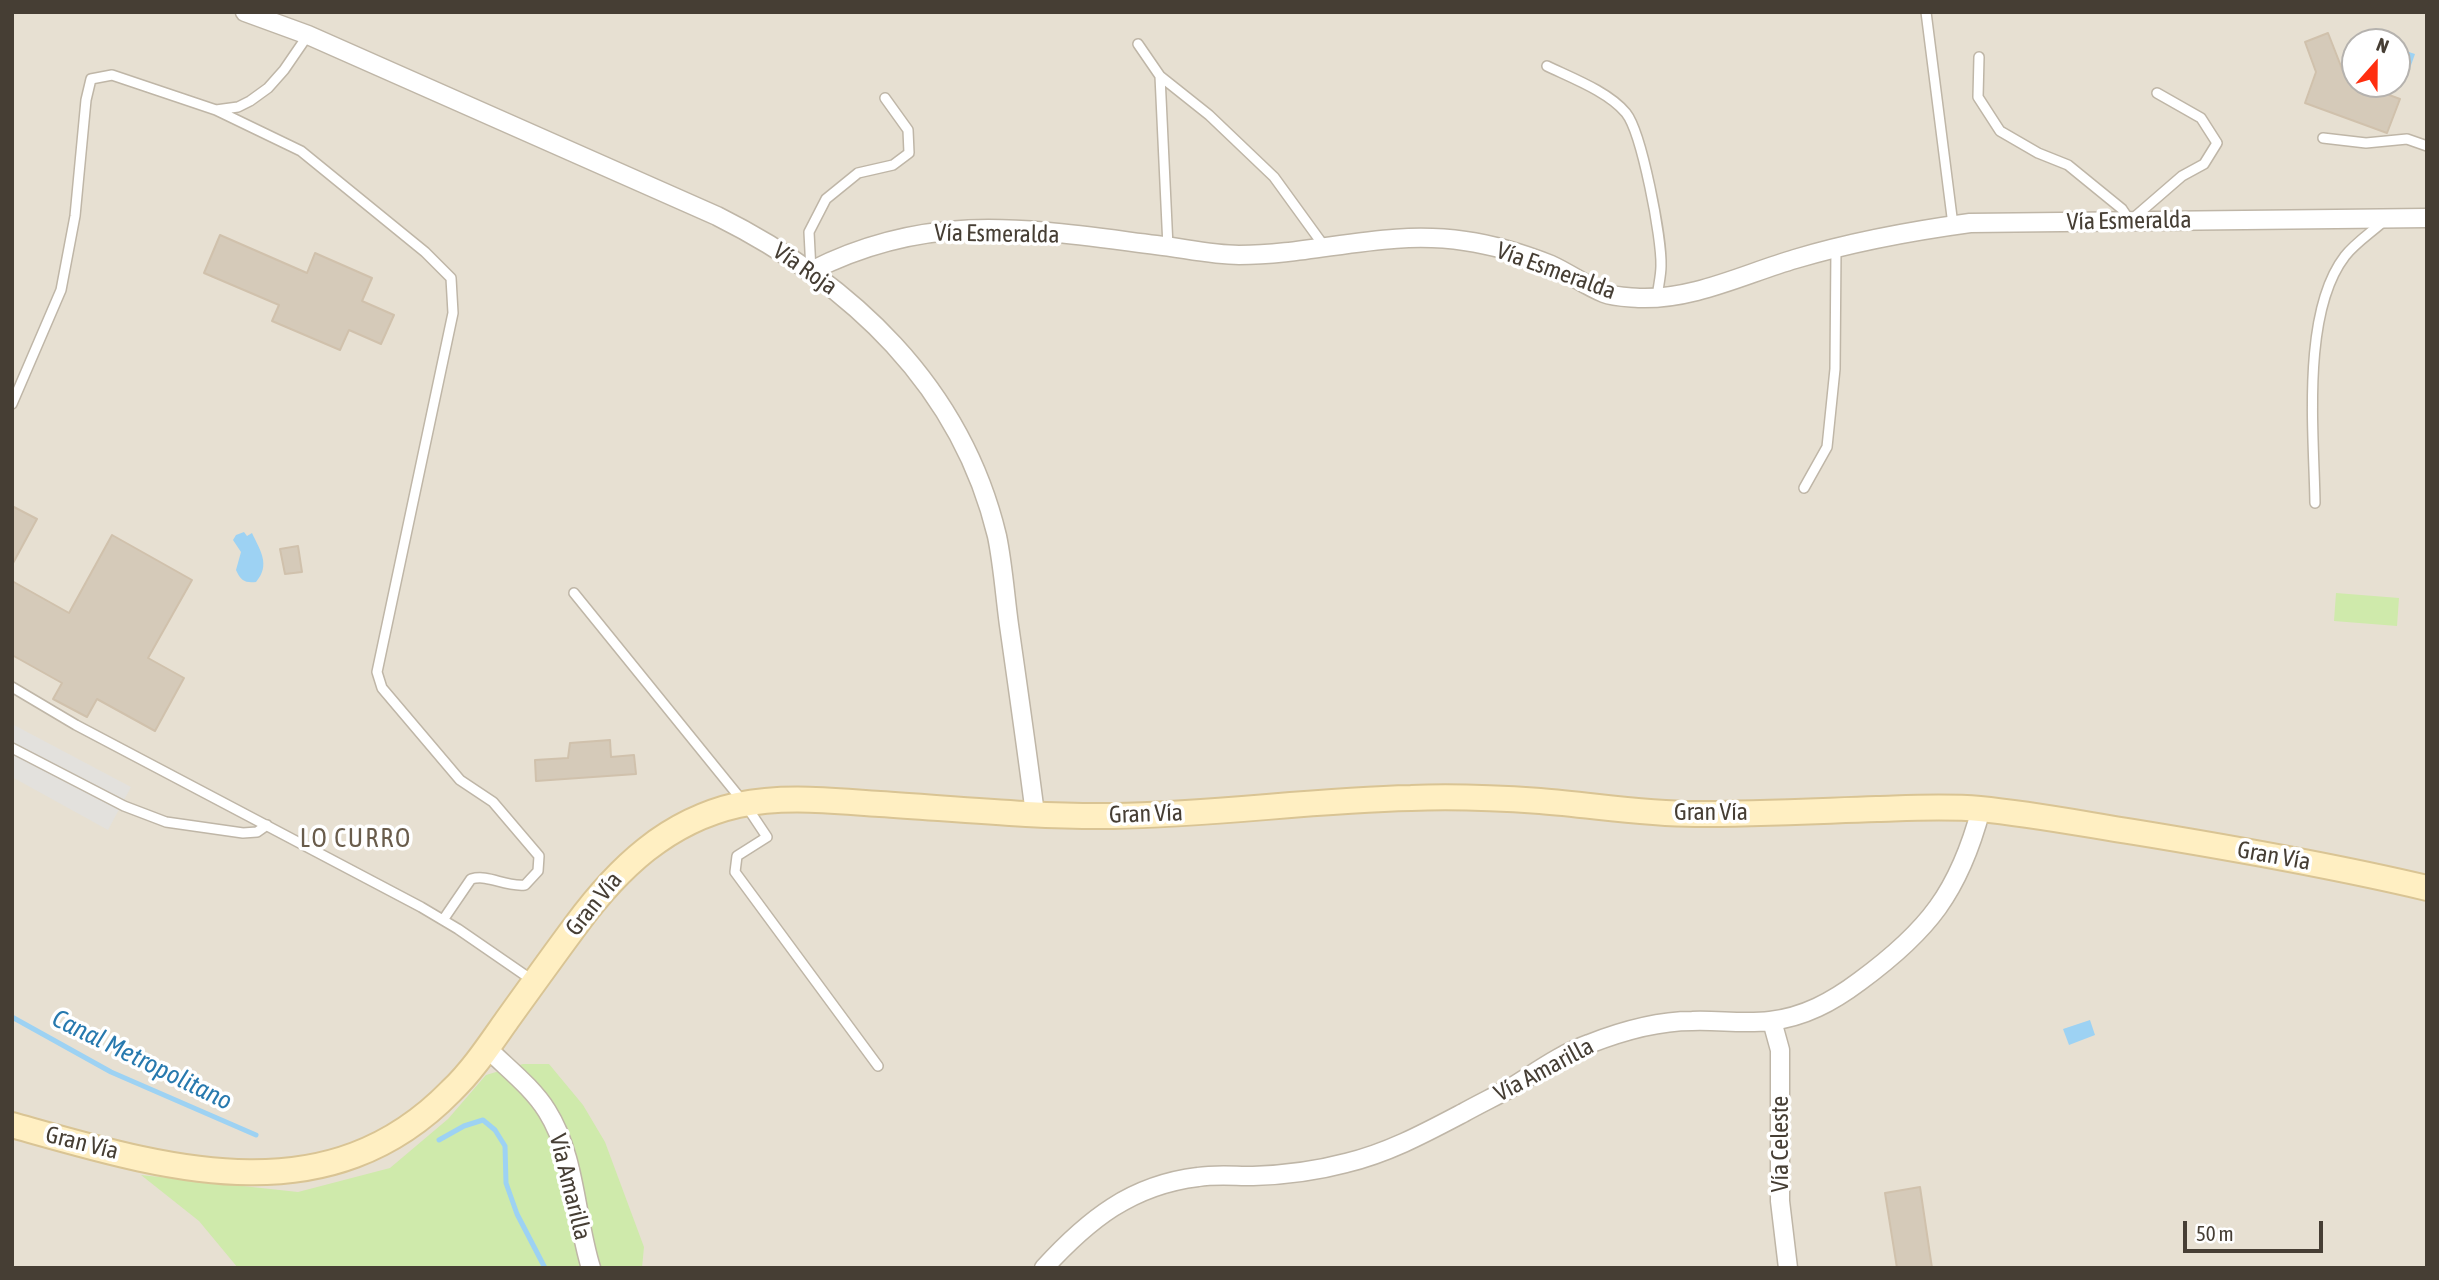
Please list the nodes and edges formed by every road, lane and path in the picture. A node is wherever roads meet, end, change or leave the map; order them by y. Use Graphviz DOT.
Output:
graph roads {
  1 [pos="245,12"];
  2 [pos="1926,12"];
  3 [pos="308,35"];
  4 [pos="1138,44"];
  5 [pos="1979,57"];
  6 [pos="1547,66"];
  7 [pos="1160,76"];
  8 [pos="2157,93"];
  9 [pos="885,98"];
  10 [pos="216,110"];
  11 [pos="2323,138"];
  12 [pos="2427,146"];
  13 [pos="2427,218"];
  14 [pos="2387,219"];
  15 [pos="2130,221"];
  16 [pos="1953,225"];
  17 [pos="1324,246"];
  18 [pos="1168,247"];
  19 [pos="1836,248"];
  20 [pos="811,271"];
  21 [pos="1657,298"];
  22 [pos="12,404"];
  23 [pos="1804,488"];
  24 [pos="2315,503"];
  25 [pos="574,593"];
  26 [pos="12,687"];
  27 [pos="12,748"];
  28 [pos="746,804"];
  29 [pos="1981,809"];
  30 [pos="1035,814"];
  31 [pos="267,825"];
  32 [pos="2427,888"];
  33 [pos="443,920"];
  34 [pos="534,982"];
  35 [pos="1772,1021"];
  36 [pos="487,1048"];
  37 [pos="878,1066"];
  38 [pos="12,1125"];
  39 [pos="591,1268"];
  40 [pos="1044,1268"];
  41 [pos="1788,1268"];
  1 -- 3 [label="street, Vía Roja"];
  2 -- 16 [label="lane"];
  3 -- 10 [label="lane"];
  3 -- 20 [label="street, Vía Roja"];
  4 -- 7 [label="lane"];
  5 -- 15 [label="lane"];
  6 -- 21 [label="lane"];
  7 -- 17 [label="lane"];
  7 -- 18 [label="lane"];
  8 -- 15 [label="lane"];
  9 -- 20 [label="lane"];
  10 -- 22 [label="lane"];
  10 -- 33 [label="lane"];
  11 -- 12 [label="lane"];
  13 -- 14 [label="street, Vía Esmeralda"];
  14 -- 15 [label="street, Vía Esmeralda"];
  14 -- 24 [label="lane"];
  15 -- 16 [label="street, Vía Esmeralda"];
  16 -- 19 [label="street, Vía Esmeralda"];
  17 -- 18 [label="street, Vía Esmeralda"];
  17 -- 21 [label="street, Vía Esmeralda"];
  18 -- 20 [label="street, Vía Esmeralda"];
  19 -- 21 [label="street, Vía Esmeralda"];
  19 -- 23 [label="lane"];
  20 -- 30 [label="street, Vía Roja"];
  25 -- 28 [label="lane"];
  26 -- 31 [label="lane"];
  27 -- 31 [label="lane"];
  28 -- 30 [label="main road, Gran Vía"];
  28 -- 34 [label="main road, Gran Vía"];
  28 -- 37 [label="lane"];
  29 -- 30 [label="main road, Gran Vía"];
  29 -- 32 [label="main road, Gran Vía"];
  29 -- 35 [label="street, Vía Amarilla"];
  31 -- 33 [label="lane"];
  33 -- 34 [label="lane"];
  34 -- 36 [label="main road, Gran Vía"];
  35 -- 40 [label="street, Vía Amarilla"];
  35 -- 41 [label="street, Vía Celeste"];
  36 -- 38 [label="main road, Gran Vía"];
  36 -- 39 [label="street, Vía Amarilla"];
}
